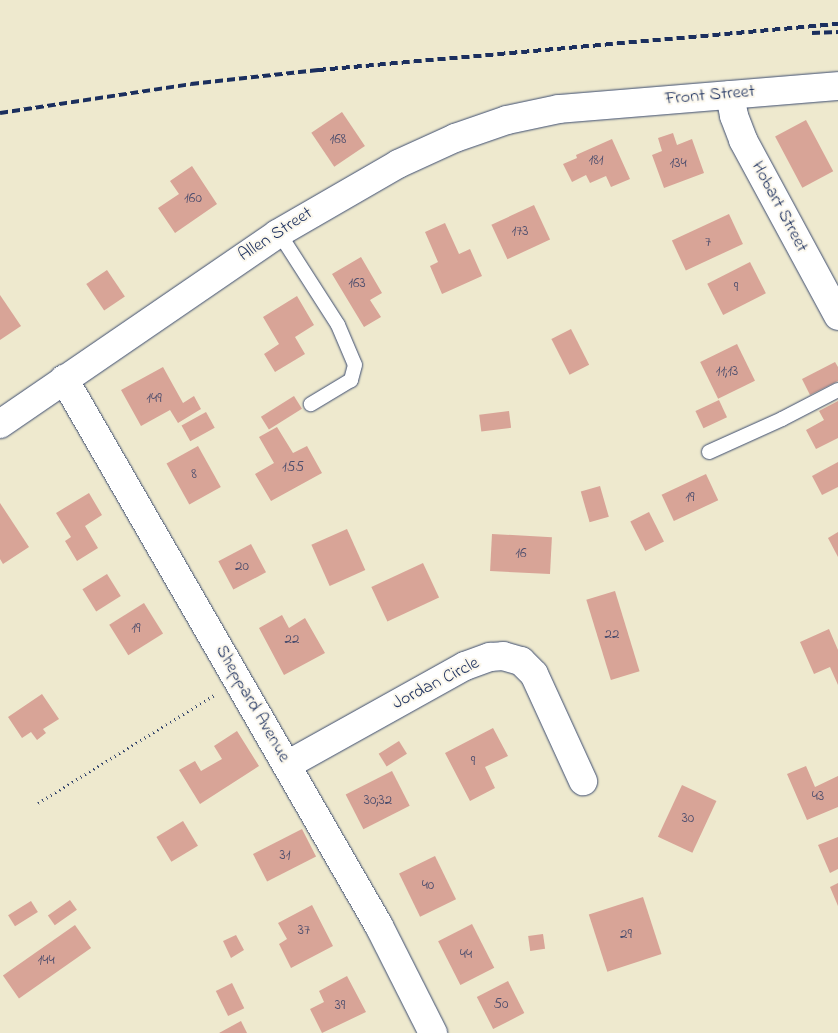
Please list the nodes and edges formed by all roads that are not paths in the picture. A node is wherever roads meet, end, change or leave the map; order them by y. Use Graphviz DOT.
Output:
graph roads {
  1 [pos="838,86"];
  2 [pos="730,95"];
  3 [pos="581,107"];
  4 [pos="279,233"];
  5 [pos="838,316"];
  6 [pos="64,379"];
  7 [pos="838,390"];
  8 [pos="311,404"];
  9 [pos="0,424"];
  10 [pos="709,452"];
  11 [pos="286,765"];
  12 [pos="583,781"];
  13 [pos="430,1032"];
  1 -- 2 [label="street, Front Street"];
  2 -- 3 [label="street, Front Street"];
  2 -- 5 [label="street, Hobart Street"];
  3 -- 4 [label="street, Allen Street"];
  4 -- 6 [label="street, Allen Street"];
  4 -- 8 [label="lane"];
  6 -- 9 [label="street, Allen Street"];
  6 -- 11 [label="street, Sheppard Avenue"];
  7 -- 10 [label="lane"];
  11 -- 12 [label="street, Jordan Circle"];
  11 -- 13 [label="street, Sheppard Avenue"];
}
